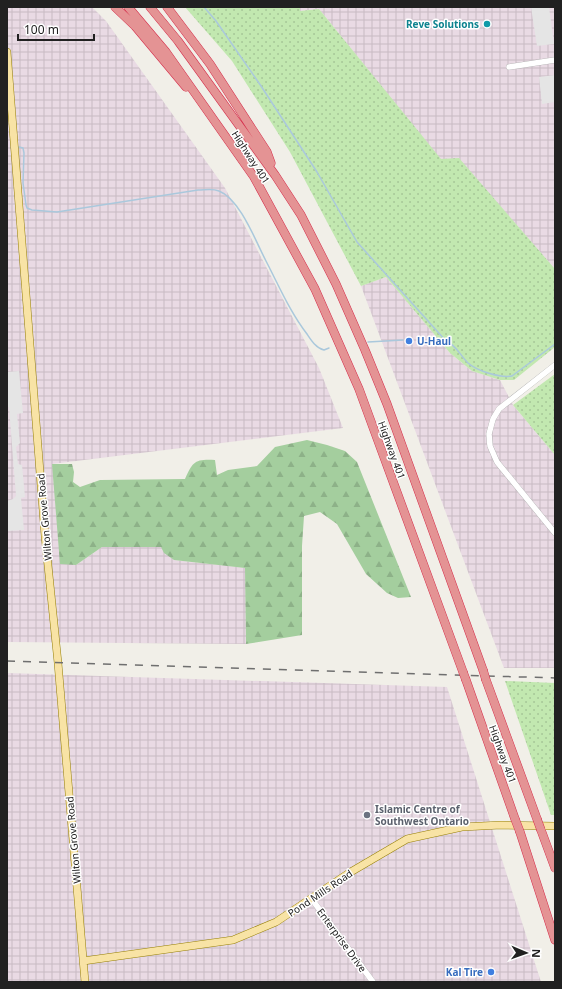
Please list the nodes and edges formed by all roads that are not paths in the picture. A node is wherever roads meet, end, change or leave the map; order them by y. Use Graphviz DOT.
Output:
graph roads {
  1 [pos="115,7"];
  2 [pos="128,7"];
  3 [pos="150,7"];
  4 [pos="168,7"];
  5 [pos="7,52"];
  6 [pos="555,60"];
  7 [pos="510,67"];
  8 [pos="194,92"];
  9 [pos="9,109"];
  10 [pos="275,175"];
  11 [pos="555,365"];
  12 [pos="555,533"];
  13 [pos="555,826"];
  14 [pos="555,868"];
  15 [pos="312,898"];
  16 [pos="555,940"];
  17 [pos="83,961"];
  18 [pos="85,982"];
  19 [pos="373,982"];
  1 -- 8 [label="highway"];
  2 -- 8 [label="highway, Highway 401"];
  3 -- 10 [label="highway, Highway 401"];
  4 -- 10 [label="highway"];
  5 -- 9 [label="main road, Wilton Grove Road"];
  6 -- 7 [label="street"];
  8 -- 16 [label="highway, Highway 401, bridge"];
  9 -- 17 [label="main road, Wilton Grove Road"];
  10 -- 14 [label="highway, Highway 401, bridge"];
  11 -- 12 [label="street"];
  13 -- 15 [label="main road, Pond Mills Road"];
  15 -- 17 [label="main road, Pond Mills Road"];
  15 -- 19 [label="street, Enterprise Drive"];
  17 -- 18 [label="main road, Wilton Grove Road"];
}
